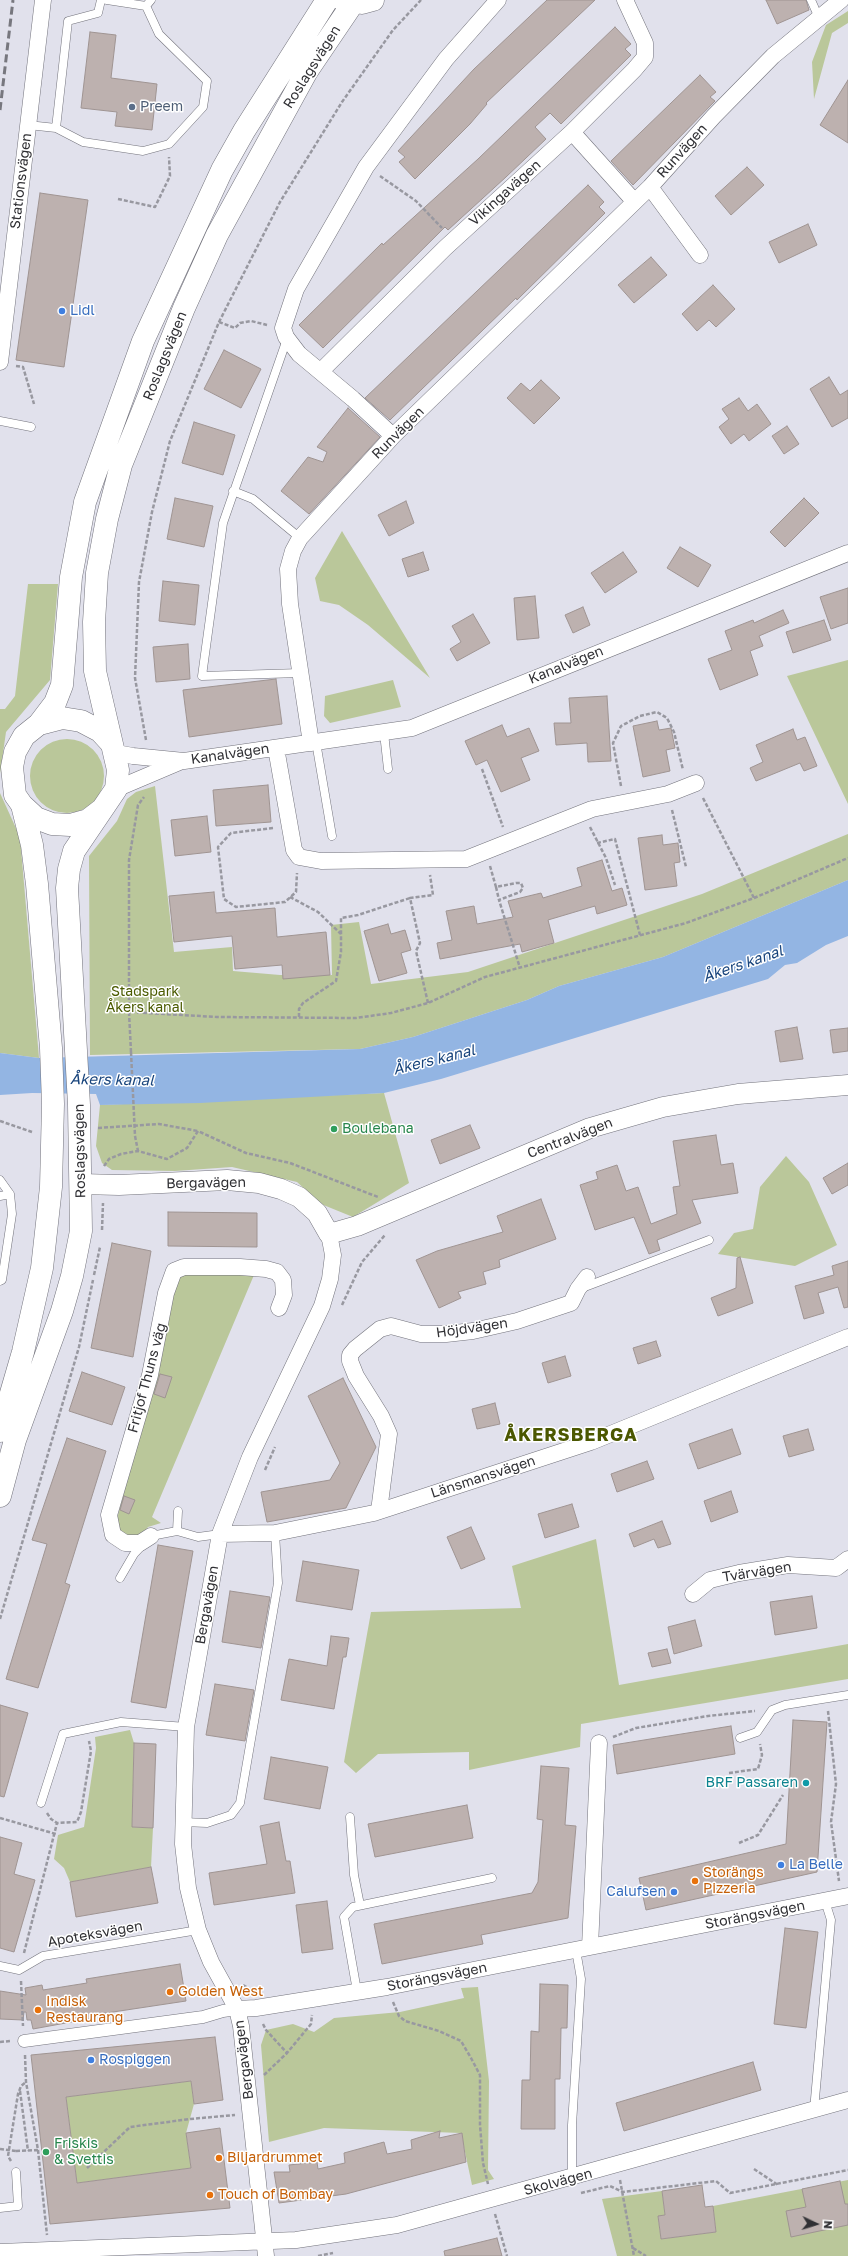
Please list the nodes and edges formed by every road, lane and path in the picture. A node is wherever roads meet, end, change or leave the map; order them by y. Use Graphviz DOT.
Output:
graph roads {
  1 [pos="43,0"];
  2 [pos="101,0"];
  3 [pos="107,0"];
  4 [pos="327,0"];
  5 [pos="421,0"];
  6 [pos="498,0"];
  7 [pos="625,0"];
  8 [pos="811,0"];
  9 [pos="841,0"];
  10 [pos="356,1"];
  11 [pos="149,3"];
  12 [pos="819,18"];
  13 [pos="28,125"];
  14 [pos="56,128"];
  15 [pos="572,132"];
  16 [pos="169,144"];
  17 [pos="385,179"];
  18 [pos="650,186"];
  19 [pos="118,199"];
  20 [pos="634,201"];
  21 [pos="454,240"];
  22 [pos="700,255"];
  23 [pos="219,322"];
  24 [pos="285,333"];
  25 [pos="4,364"];
  26 [pos="321,371"];
  27 [pos="34,404"];
  28 [pos="0,421"];
  29 [pos="31,427"];
  30 [pos="393,436"];
  31 [pos="232,491"];
  32 [pos="300,538"];
  33 [pos="848,553"];
  34 [pos="300,672"];
  35 [pos="39,724"];
  36 [pos="384,733"];
  37 [pos="314,742"];
  38 [pos="114,748"];
  39 [pos="276,748"];
  40 [pos="149,757"];
  41 [pos="184,761"];
  42 [pos="388,769"];
  43 [pos="482,769"];
  44 [pos="151,775"];
  45 [pos="692,784"];
  46 [pos="668,794"];
  47 [pos="111,798"];
  48 [pos="624,802"];
  49 [pos="22,805"];
  50 [pos="289,826"];
  51 [pos="332,836"];
  52 [pos="508,843"];
  53 [pos="480,852"];
  54 [pos="299,857"];
  55 [pos="848,858"];
  56 [pos="428,860"];
  57 [pos="686,867"];
  58 [pos="615,885"];
  59 [pos="496,887"];
  60 [pos="290,897"];
  61 [pos="410,898"];
  62 [pos="754,898"];
  63 [pos="499,900"];
  64 [pos="341,934"];
  65 [pos="640,935"];
  66 [pos="520,968"];
  67 [pos="428,1002"];
  68 [pos="129,1012"];
  69 [pos="299,1017"];
  70 [pos="848,1085"];
  71 [pos="53,1104"];
  72 [pos="0,1121"];
  73 [pos="91,1128"];
  74 [pos="198,1131"];
  75 [pos="32,1132"];
  76 [pos="138,1151"];
  77 [pos="0,1180"];
  78 [pos="81,1184"];
  79 [pos="103,1185"];
  80 [pos="10,1194"];
  81 [pos="0,1196"];
  82 [pos="384,1214"];
  83 [pos="102,1233"];
  84 [pos="329,1234"];
  85 [pos="9,1240"];
  86 [pos="101,1240"];
  87 [pos="709,1240"];
  88 [pos="0,1242"];
  89 [pos="0,1281"];
  90 [pos="583,1283"];
  91 [pos="279,1308"];
  92 [pos="848,1337"];
  93 [pos="0,1431"];
  94 [pos="0,1496"];
  95 [pos="178,1511"];
  96 [pos="379,1511"];
  97 [pos="177,1531"];
  98 [pos="275,1533"];
  99 [pos="220,1534"];
  100 [pos="151,1536"];
  101 [pos="848,1559"];
  102 [pos="120,1578"];
  103 [pos="693,1594"];
  104 [pos="0,1619"];
  105 [pos="848,1695"];
  106 [pos="827,1699"];
  107 [pos="772,1710"];
  108 [pos="186,1727"];
  109 [pos="86,1729"];
  110 [pos="757,1732"];
  111 [pos="740,1738"];
  112 [pos="600,1743"];
  113 [pos="729,1773"];
  114 [pos="783,1795"];
  115 [pos="41,1802"];
  116 [pos="350,1817"];
  117 [pos="0,1818"];
  118 [pos="183,1822"];
  119 [pos="57,1823"];
  120 [pos="56,1834"];
  121 [pos="739,1843"];
  122 [pos="492,1878"];
  123 [pos="845,1897"];
  124 [pos="825,1901"];
  125 [pos="360,1905"];
  126 [pos="198,1930"];
  127 [pos="583,1948"];
  128 [pos="0,1966"];
  129 [pos="19,1970"];
  130 [pos="387,1986"];
  131 [pos="357,1991"];
  132 [pos="314,1998"];
  133 [pos="256,2008"];
  134 [pos="237,2009"];
  135 [pos="24,2041"];
  136 [pos="287,2053"];
  137 [pos="263,2075"];
  138 [pos="26,2082"];
  139 [pos="20,2091"];
  140 [pos="848,2100"];
  141 [pos="814,2110"];
  142 [pos="250,2114"];
  143 [pos="0,2149"];
  144 [pos="38,2150"];
  145 [pos="28,2151"];
  146 [pos="615,2166"];
  147 [pos="87,2168"];
  148 [pos="754,2169"];
  149 [pos="848,2170"];
  150 [pos="16,2172"];
  151 [pos="572,2178"];
  152 [pos="778,2185"];
  153 [pos="623,2192"];
  154 [pos="491,2199"];
  155 [pos="0,2208"];
  156 [pos="46,2222"];
  157 [pos="263,2240"];
  158 [pos="632,2248"];
  159 [pos="0,2252"];
  160 [pos="266,2256"];
  161 [pos="507,2256"];
  162 [pos="634,2256"];
  163 [pos="646,2256"];
  1 -- 13 [label="street, Stationsvägen"];
  2 -- 14 [label="lane"];
  3 -- 11 [label="lane"];
  4 -- 35 [label="main road, Roslagsvägen"];
  5 -- 23 [label="path"];
  6 -- 24 [label="street"];
  7 -- 15 [label="street, Vikingavägen"];
  8 -- 12 [label="lane"];
  9 -- 12 [label="street, Runvägen"];
  10 -- 38 [label="main road, Roslagsvägen"];
  11 -- 16 [label="lane"];
  12 -- 18 [label="street, Runvägen"];
  13 -- 14 [label="lane"];
  13 -- 25 [label="street, Stationsvägen"];
  14 -- 16 [label="lane"];
  15 -- 20 [label="street"];
  15 -- 21 [label="street, Vikingavägen"];
  16 -- 19 [label="path"];
  17 -- 21 [label="path"];
  18 -- 20 [label="street, Runvägen"];
  18 -- 22 [label="street, Runvägen"];
  20 -- 30 [label="street, Runvägen"];
  21 -- 26 [label="street, Vikingavägen"];
  23 -- 24 [label="path"];
  23 -- 40 [label="path"];
  24 -- 26 [label="street"];
  24 -- 31 [label="lane"];
  25 -- 27 [label="path"];
  26 -- 30 [label="street"];
  28 -- 29 [label="lane"];
  30 -- 32 [label="street, Runvägen"];
  31 -- 32 [label="lane"];
  31 -- 34 [label="lane"];
  32 -- 34 [label="street, Runvägen"];
  33 -- 36 [label="street, Kanalvägen"];
  34 -- 37 [label="street, Runvägen"];
  35 -- 38 [label="main road, Roslagsvägen"];
  35 -- 49 [label="main road, Roslagsvägen"];
  36 -- 37 [label="street, Kanalvägen"];
  36 -- 42 [label="lane"];
  37 -- 39 [label="street, Kanalvägen"];
  37 -- 51 [label="lane"];
  38 -- 40 [label="street, Kanalvägen"];
  38 -- 47 [label="main road, Roslagsvägen"];
  39 -- 41 [label="street, Kanalvägen"];
  39 -- 50 [label="street, Kanalvägen"];
  40 -- 41 [label="street, Kanalvägen"];
  41 -- 44 [label="street, Kanalvägen"];
  43 -- 52 [label="path"];
  44 -- 47 [label="street, Kanalvägen"];
  44 -- 68 [label="path"];
  45 -- 46 [label="street"];
  45 -- 48 [label="path"];
  45 -- 62 [label="path"];
  46 -- 48 [label="street"];
  46 -- 57 [label="path"];
  47 -- 49 [label="main road, Roslagsvägen"];
  47 -- 78 [label="main road, Roslagsvägen"];
  48 -- 52 [label="street"];
  49 -- 71 [label="main road, Roslagsvägen"];
  50 -- 54 [label="street, Kanalvägen"];
  50 -- 60 [label="path"];
  52 -- 53 [label="street"];
  53 -- 56 [label="street"];
  53 -- 59 [label="path"];
  54 -- 56 [label="street"];
  54 -- 60 [label="path"];
  55 -- 62 [label="path"];
  56 -- 61 [label="path"];
  58 -- 65 [label="path"];
  59 -- 63 [label="path"];
  59 -- 63 [label="path"];
  60 -- 64 [label="path"];
  61 -- 64 [label="path"];
  61 -- 67 [label="path"];
  62 -- 65 [label="path"];
  63 -- 66 [label="path"];
  64 -- 69 [label="path"];
  65 -- 66 [label="path"];
  66 -- 67 [label="path"];
  67 -- 69 [label="path"];
  68 -- 69 [label="path"];
  68 -- 76 [label="path, bridge"];
  70 -- 82 [label="street, Centralvägen"];
  71 -- 78 [label="main road"];
  71 -- 93 [label="main road, Roslagsvägen"];
  72 -- 75 [label="path"];
  73 -- 74 [label="path"];
  74 -- 76 [label="path"];
  74 -- 82 [label="path"];
  76 -- 79 [label="path"];
  77 -- 80 [label="lane"];
  78 -- 79 [label="street, Bergavägen"];
  78 -- 94 [label="main road, Roslagsvägen"];
  79 -- 83 [label="path"];
  79 -- 84 [label="street, Bergavägen"];
  80 -- 81 [label="lane"];
  80 -- 85 [label="lane"];
  82 -- 84 [label="street, Centralvägen"];
  84 -- 99 [label="street, Bergavägen"];
  85 -- 88 [label="lane"];
  85 -- 89 [label="lane"];
  86 -- 104 [label="path"];
  87 -- 90 [label="lane"];
  90 -- 96 [label="street, Höjdvägen"];
  91 -- 100 [label="street, Fritjof Thuns väg"];
  92 -- 96 [label="street, Länsmansvägen"];
  95 -- 97 [label="lane"];
  96 -- 98 [label="street, Länsmansvägen"];
  97 -- 99 [label="lane, Fritjof Thuns väg"];
  97 -- 100 [label="lane, Fritjof Thuns väg"];
  98 -- 99 [label="street, Länsmansvägen"];
  98 -- 118 [label="lane"];
  99 -- 108 [label="street, Bergavägen"];
  100 -- 102 [label="lane"];
  101 -- 103 [label="street, Tvärvägen"];
  105 -- 106 [label="lane"];
  106 -- 107 [label="lane"];
  106 -- 123 [label="path"];
  107 -- 110 [label="lane"];
  107 -- 112 [label="path"];
  108 -- 109 [label="lane"];
  108 -- 118 [label="street, Bergavägen"];
  109 -- 115 [label="lane"];
  109 -- 119 [label="path"];
  110 -- 111 [label="lane"];
  110 -- 113 [label="path"];
  112 -- 127 [label="street"];
  114 -- 121 [label="path"];
  115 -- 119 [label="path"];
  116 -- 125 [label="lane"];
  117 -- 120 [label="path"];
  118 -- 126 [label="street, Bergavägen"];
  119 -- 120 [label="path"];
  120 -- 129 [label="path"];
  122 -- 125 [label="lane"];
  123 -- 124 [label="street, Storängsvägen"];
  124 -- 127 [label="street, Storängsvägen"];
  124 -- 141 [label="lane"];
  125 -- 131 [label="lane"];
  126 -- 129 [label="lane, Apoteksvägen"];
  126 -- 134 [label="street, Bergavägen"];
  127 -- 130 [label="street, Storängsvägen"];
  127 -- 151 [label="lane"];
  128 -- 129 [label="lane"];
  129 -- 135 [label="path"];
  130 -- 131 [label="street, Storängsvägen"];
  130 -- 154 [label="path"];
  131 -- 132 [label="street, Storängsvägen"];
  132 -- 133 [label="street, Storängsvägen"];
  132 -- 136 [label="path"];
  133 -- 134 [label="street, Storängsvägen"];
  133 -- 136 [label="path"];
  134 -- 135 [label="street, Storängsvägen"];
  134 -- 142 [label="street, Bergavägen"];
  135 -- 138 [label="path"];
  136 -- 137 [label="path"];
  138 -- 139 [label="path"];
  138 -- 144 [label="path"];
  139 -- 145 [label="path"];
  139 -- 150 [label="path"];
  140 -- 141 [label="street, Skolvägen"];
  141 -- 146 [label="street, Skolvägen"];
  142 -- 147 [label="path"];
  142 -- 157 [label="street, Bergavägen"];
  143 -- 145 [label="path, bridge"];
  144 -- 145 [label="path"];
  144 -- 156 [label="path"];
  146 -- 151 [label="street, Skolvägen"];
  146 -- 153 [label="path"];
  148 -- 152 [label="path"];
  149 -- 152 [label="path"];
  150 -- 155 [label="lane"];
  151 -- 154 [label="street, Skolvägen"];
  152 -- 153 [label="path"];
  153 -- 158 [label="path"];
  154 -- 157 [label="street, Skolvägen"];
  154 -- 161 [label="path"];
  157 -- 159 [label="street, Skolvägen"];
  157 -- 160 [label="street, Bergavägen"];
  158 -- 162 [label="path"];
  158 -- 163 [label="path"];
}
